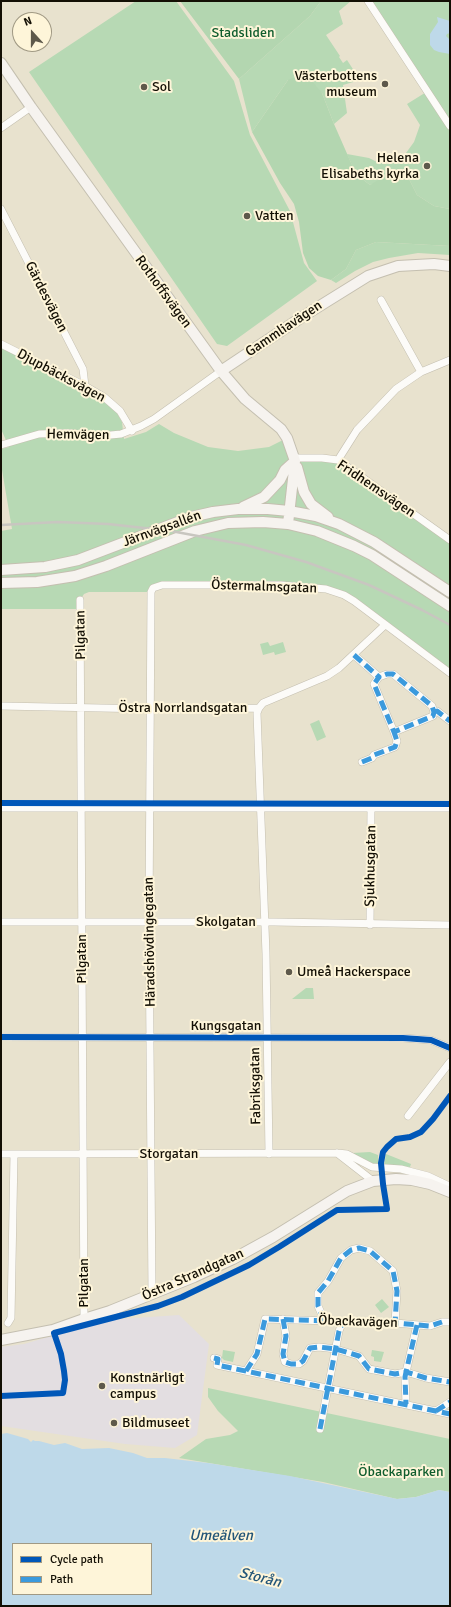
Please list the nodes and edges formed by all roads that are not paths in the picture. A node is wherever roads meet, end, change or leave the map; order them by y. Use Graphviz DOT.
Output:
graph roads {
  1 [pos="368,1"];
  2 [pos="1,63"];
  3 [pos="31,107"];
  4 [pos="450,126"];
  5 [pos="1,128"];
  6 [pos="1,209"];
  7 [pos="450,266"];
  8 [pos="380,300"];
  9 [pos="1,344"];
  10 [pos="450,360"];
  11 [pos="222,371"];
  12 [pos="421,372"];
  13 [pos="85,386"];
  14 [pos="132,431"];
  15 [pos="2,442"];
  16 [pos="295,459"];
  17 [pos="338,460"];
  18 [pos="238,509"];
  19 [pos="289,511"];
  20 [pos="288,524"];
  21 [pos="339,524"];
  22 [pos="450,540"];
  23 [pos="1,570"];
  24 [pos="1,582"];
  25 [pos="151,592"];
  26 [pos="450,592"];
  27 [pos="80,600"];
  28 [pos="450,606"];
  29 [pos="385,625"];
  30 [pos="354,655"];
  31 [pos="450,674"];
  32 [pos="378,677"];
  33 [pos="1,706"];
  34 [pos="82,707"];
  35 [pos="259,708"];
  36 [pos="151,709"];
  37 [pos="434,712"];
  38 [pos="450,721"];
  39 [pos="394,732"];
  40 [pos="362,762"];
  41 [pos="1,808"];
  42 [pos="82,808"];
  43 [pos="149,808"];
  44 [pos="262,808"];
  45 [pos="372,808"];
  46 [pos="450,808"];
  47 [pos="1,922"];
  48 [pos="82,922"];
  49 [pos="149,922"];
  50 [pos="264,922"];
  51 [pos="370,924"];
  52 [pos="450,925"];
  53 [pos="1,1037"];
  54 [pos="83,1037"];
  55 [pos="151,1038"];
  56 [pos="267,1038"];
  57 [pos="450,1048"];
  58 [pos="450,1062"];
  59 [pos="408,1116"];
  60 [pos="337,1153"];
  61 [pos="1,1154"];
  62 [pos="14,1154"];
  63 [pos="84,1154"];
  64 [pos="151,1154"];
  65 [pos="269,1154"];
  66 [pos="373,1181"];
  67 [pos="450,1191"];
  68 [pos="152,1293"];
  69 [pos="84,1319"];
  70 [pos="283,1320"];
  71 [pos="323,1321"];
  72 [pos="347,1321"];
  73 [pos="450,1322"];
  74 [pos="8,1323"];
  75 [pos="395,1323"];
  76 [pos="417,1324"];
  77 [pos="1,1340"];
  78 [pos="336,1349"];
  79 [pos="214,1358"];
  80 [pos="246,1370"];
  81 [pos="406,1372"];
  82 [pos="450,1382"];
  83 [pos="328,1388"];
  84 [pos="450,1402"];
  85 [pos="406,1404"];
  86 [pos="436,1411"];
  87 [pos="450,1414"];
  88 [pos="320,1429"];
  1 -- 4 [label="street"];
  2 -- 3 [label="street, Rothoffsvägen"];
  3 -- 5 [label="street"];
  3 -- 11 [label="street, Rothoffsvägen"];
  6 -- 13 [label="street, Gärdesvägen"];
  7 -- 11 [label="street, Gammliavägen"];
  8 -- 12 [label="street"];
  9 -- 13 [label="street, Djupbäcksvägen"];
  10 -- 12 [label="street"];
  11 -- 14 [label="street, Gammliavägen"];
  11 -- 16 [label="street, Rothoffsvägen"];
  12 -- 17 [label="street"];
  13 -- 14 [label="street, Djupbäcksvägen"];
  14 -- 15 [label="street, Hemvägen"];
  16 -- 17 [label="street, Fridhemsvägen"];
  16 -- 18 [label="street"];
  16 -- 19 [label="street, Rothoffsvägen"];
  16 -- 21 [label="street"];
  17 -- 22 [label="street, Fridhemsvägen"];
  18 -- 19 [label="street, Järnvägsallén"];
  18 -- 23 [label="street, Järnvägsallén"];
  19 -- 20 [label="street, Rothoffsvägen"];
  19 -- 21 [label="street, Järnvägsallén"];
  20 -- 24 [label="street, Järnvägsallén"];
  20 -- 28 [label="street, Järnvägsallén"];
  21 -- 26 [label="street, Järnvägsallén"];
  25 -- 29 [label="street, Östermalmsgatan"];
  25 -- 36 [label="street, Häradshövdingegatan"];
  27 -- 34 [label="street, Pilgatan"];
  29 -- 30 [label="street, Östra Norrlandsgatan"];
  29 -- 31 [label="street, Östermalmsgatan"];
  30 -- 32 [label="street"];
  30 -- 35 [label="street, Östra Norrlandsgatan"];
  32 -- 37 [label="street"];
  32 -- 39 [label="street"];
  33 -- 34 [label="street, Östra Norrlandsgatan"];
  34 -- 36 [label="street, Östra Norrlandsgatan"];
  34 -- 42 [label="street, Pilgatan"];
  35 -- 36 [label="street, Östra Norrlandsgatan"];
  35 -- 44 [label="street, Fabriksgatan"];
  36 -- 43 [label="street, Häradshövdingegatan"];
  37 -- 38 [label="street"];
  37 -- 39 [label="street"];
  39 -- 40 [label="street"];
  41 -- 42 [label="street"];
  42 -- 43 [label="street"];
  42 -- 48 [label="street, Pilgatan"];
  43 -- 44 [label="street"];
  43 -- 49 [label="street, Häradshövdingegatan"];
  44 -- 45 [label="street"];
  44 -- 50 [label="street, Fabriksgatan"];
  45 -- 46 [label="street"];
  45 -- 51 [label="street, Sjukhusgatan"];
  47 -- 48 [label="street, Skolgatan"];
  48 -- 49 [label="street, Skolgatan"];
  48 -- 54 [label="street, Pilgatan"];
  49 -- 50 [label="street, Skolgatan"];
  49 -- 55 [label="street, Häradshövdingegatan"];
  50 -- 51 [label="street, Skolgatan"];
  50 -- 56 [label="street, Fabriksgatan"];
  51 -- 52 [label="street, Skolgatan"];
  53 -- 54 [label="street, Kungsgatan"];
  54 -- 55 [label="street, Kungsgatan"];
  54 -- 63 [label="street, Pilgatan"];
  55 -- 56 [label="street, Kungsgatan"];
  55 -- 64 [label="street, Häradshövdingegatan"];
  56 -- 57 [label="street, Kungsgatan"];
  56 -- 65 [label="street, Fabriksgatan"];
  58 -- 59 [label="street"];
  60 -- 65 [label="street, Storgatan"];
  60 -- 66 [label="street"];
  60 -- 67 [label="street, Storgatan"];
  61 -- 62 [label="street, Storgatan"];
  62 -- 63 [label="street, Storgatan"];
  62 -- 74 [label="street"];
  63 -- 64 [label="street, Storgatan"];
  63 -- 69 [label="street, Pilgatan"];
  64 -- 65 [label="street, Storgatan"];
  64 -- 68 [label="street, Häradshövdingegatan"];
  66 -- 67 [label="street, Storgatan"];
  66 -- 68 [label="street, Östra Strandgatan"];
  68 -- 69 [label="street, Östra Strandgatan"];
  69 -- 77 [label="street, Östra Strandgatan"];
  70 -- 71 [label="street, Öbackavägen"];
  70 -- 78 [label="street"];
  70 -- 80 [label="street, Öbackavägen"];
  71 -- 72 [label="street, Öbackavägen"];
  71 -- 75 [label="street"];
  72 -- 75 [label="street, Öbackavägen"];
  72 -- 78 [label="street"];
  73 -- 76 [label="street, Öbackavägen"];
  75 -- 76 [label="street, Öbackavägen"];
  76 -- 81 [label="street"];
  78 -- 81 [label="street"];
  78 -- 83 [label="street"];
  79 -- 80 [label="street"];
  80 -- 83 [label="street"];
  81 -- 82 [label="street"];
  81 -- 85 [label="street"];
  83 -- 85 [label="street"];
  83 -- 88 [label="street"];
  84 -- 86 [label="street"];
  85 -- 86 [label="street"];
  86 -- 87 [label="street"];
}
